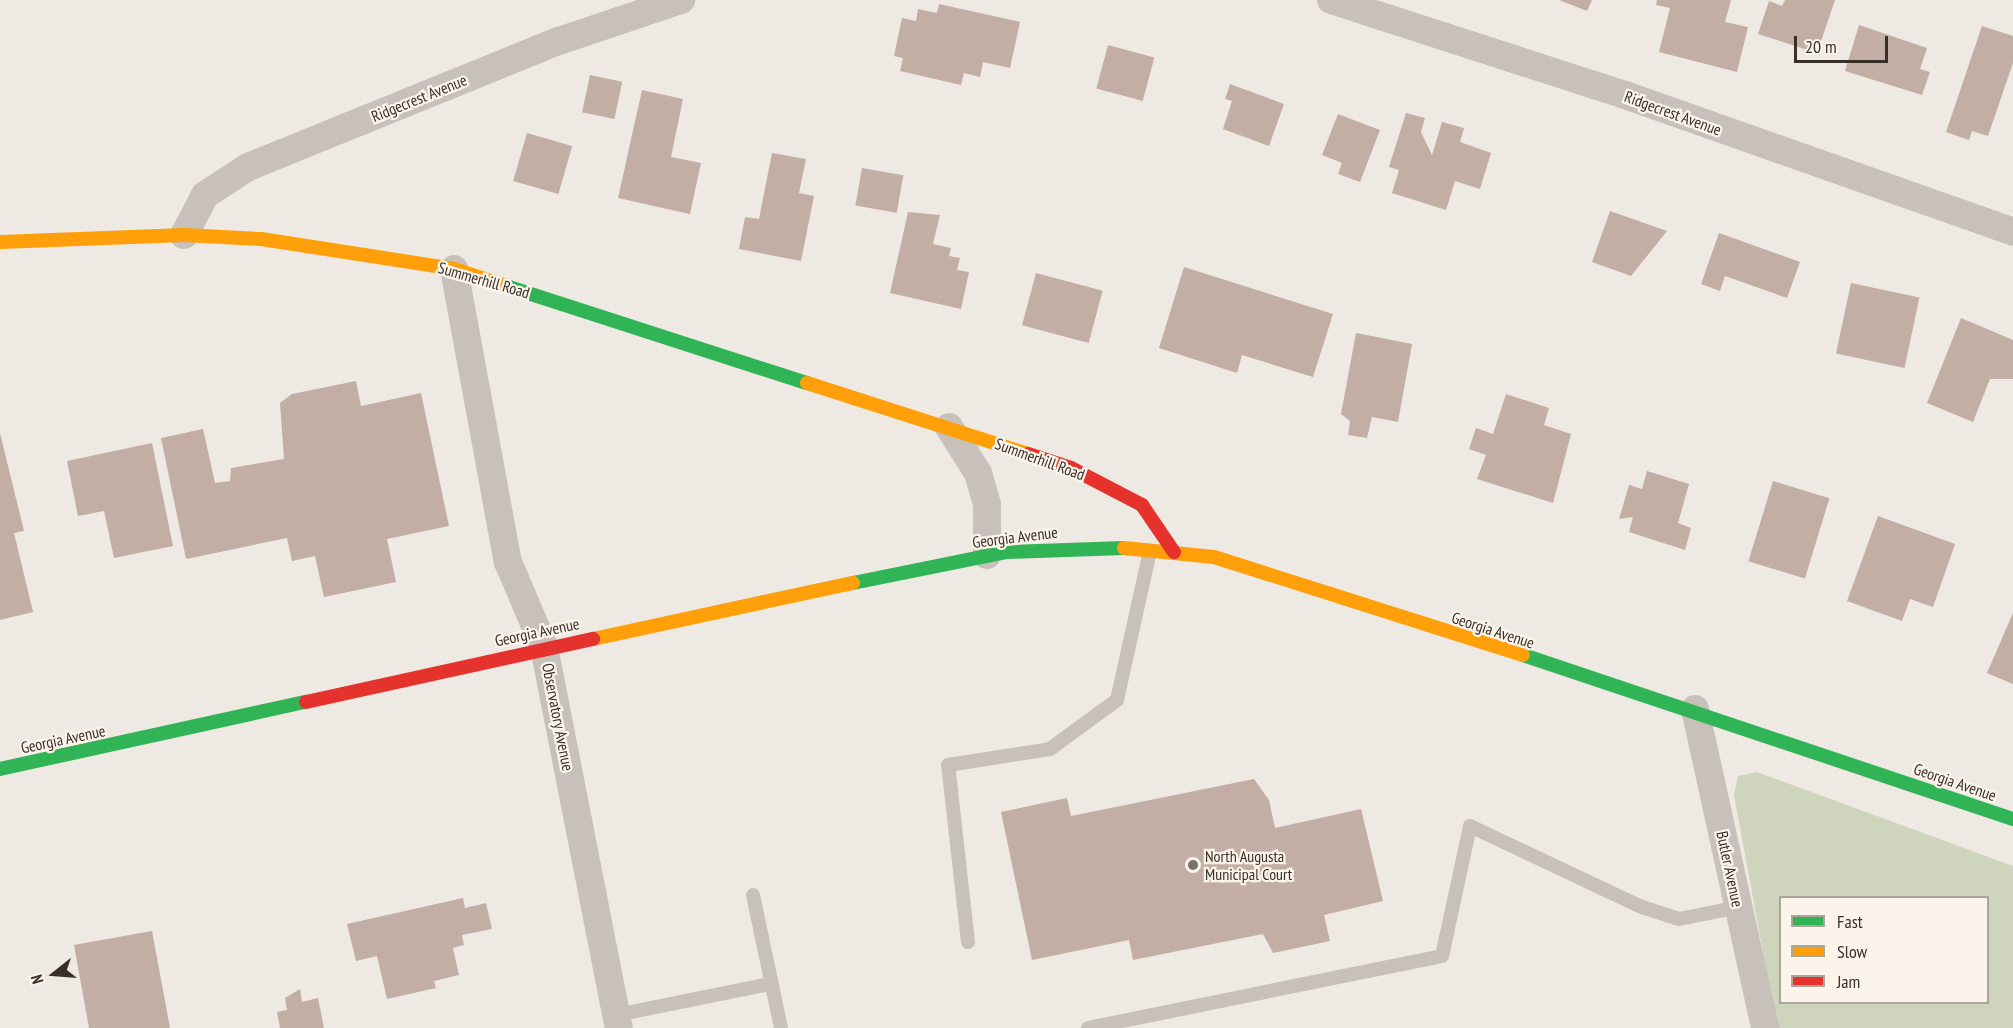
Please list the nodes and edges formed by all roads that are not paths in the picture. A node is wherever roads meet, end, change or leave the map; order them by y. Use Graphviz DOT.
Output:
graph roads {
  1 [pos="681,0"];
  2 [pos="1331,0"];
  3 [pos="2013,232"];
  4 [pos="184,235"];
  5 [pos="0,242"];
  6 [pos="454,269"];
  7 [pos="949,427"];
  8 [pos="1151,550"];
  9 [pos="1174,552"];
  10 [pos="987,555"];
  11 [pos="544,647"];
  12 [pos="1695,709"];
  13 [pos="0,769"];
  14 [pos="2013,819"];
  15 [pos="753,895"];
  16 [pos="1739,907"];
  17 [pos="968,942"];
  18 [pos="770,984"];
  19 [pos="617,1022"];
  20 [pos="781,1028"];
  21 [pos="1088,1028"];
  22 [pos="1765,1028"];
  1 -- 4 [label="street, Ridgecrest Avenue"];
  2 -- 3 [label="street, Ridgecrest Avenue"];
  4 -- 5 [label="main road, Summerhill Road"];
  4 -- 6 [label="main road, Summerhill Road"];
  6 -- 7 [label="main road, Summerhill Road"];
  6 -- 11 [label="street, Observatory Avenue"];
  7 -- 9 [label="main road, Summerhill Road"];
  7 -- 10 [label="street, Summerhill Road"];
  8 -- 9 [label="main road, Georgia Avenue"];
  8 -- 10 [label="main road, Georgia Avenue"];
  8 -- 17 [label="lane"];
  9 -- 12 [label="main road, Georgia Avenue"];
  10 -- 11 [label="main road, Georgia Avenue"];
  11 -- 13 [label="main road, Georgia Avenue"];
  11 -- 19 [label="street, Observatory Avenue"];
  12 -- 14 [label="main road, Georgia Avenue"];
  12 -- 16 [label="street, Butler Avenue"];
  15 -- 18 [label="lane"];
  16 -- 21 [label="lane"];
  16 -- 22 [label="street, Butler Avenue"];
  18 -- 19 [label="lane"];
  18 -- 20 [label="lane"];
}
